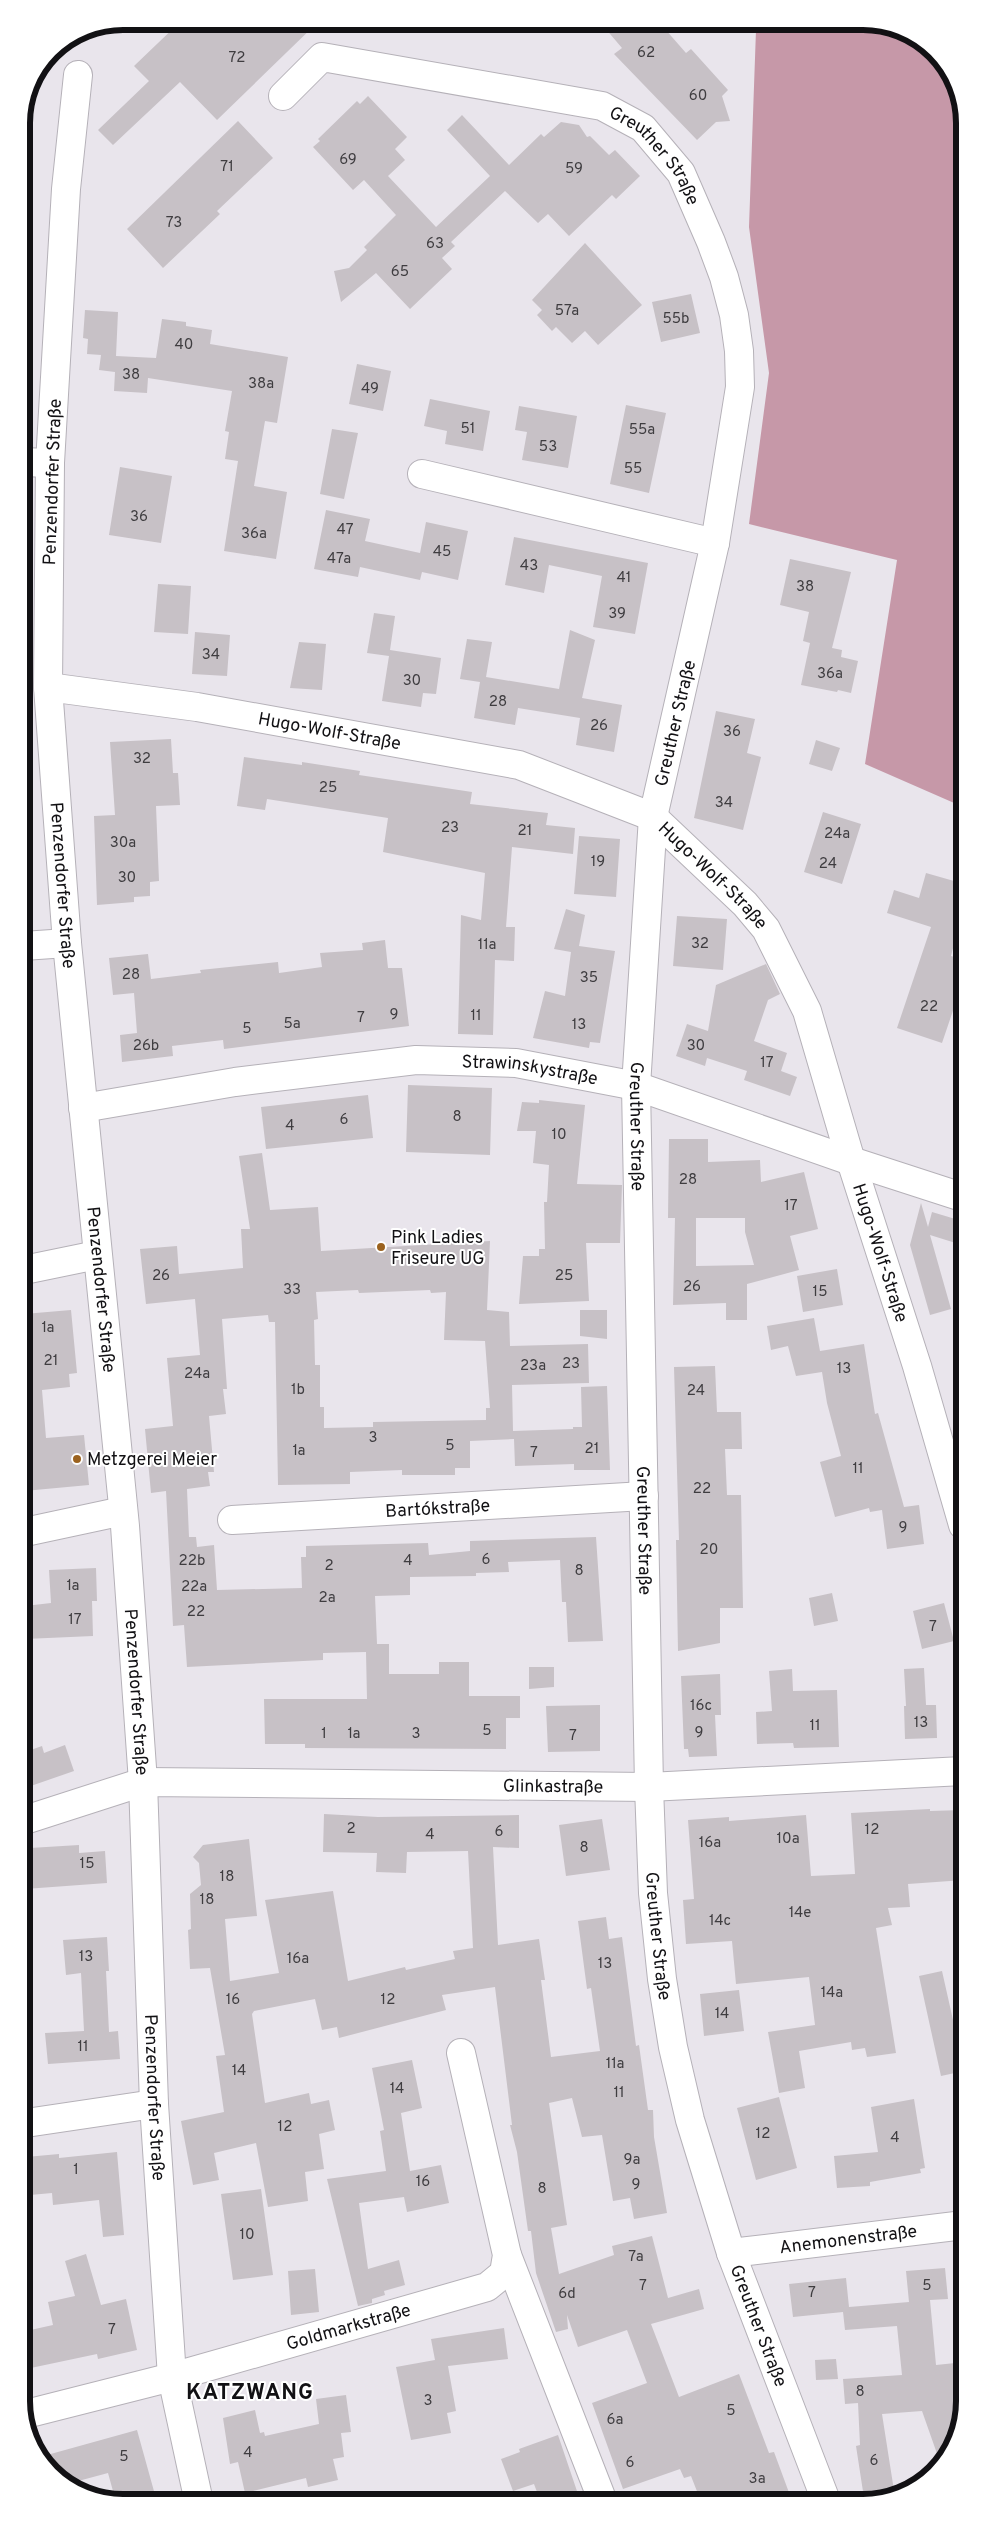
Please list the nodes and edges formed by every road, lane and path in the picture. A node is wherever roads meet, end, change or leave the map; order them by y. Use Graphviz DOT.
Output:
graph roads {
  1 [pos="78,75"];
  2 [pos="283,96"];
  3 [pos="30,462"];
  4 [pos="50,463"];
  5 [pos="422,474"];
  6 [pos="715,543"];
  7 [pos="48,687"];
  8 [pos="654,817"];
  9 [pos="67,942"];
  10 [pos="30,945"];
  11 [pos="636,1086"];
  12 [pos="83,1108"];
  13 [pos="851,1161"];
  14 [pos="956,1195"];
  15 [pos="97,1255"];
  16 [pos="30,1269"];
  17 [pos="644,1496"];
  18 [pos="956,1501"];
  19 [pos="123,1512"];
  20 [pos="232,1520"];
  21 [pos="30,1531"];
  22 [pos="956,1771"];
  23 [pos="143,1782"];
  24 [pos="649,1787"];
  25 [pos="30,1818"];
  26 [pos="460,2053"];
  27 [pos="154,2104"];
  28 [pos="30,2121"];
  29 [pos="956,2226"];
  30 [pos="730,2253"];
  31 [pos="507,2255"];
  32 [pos="172,2377"];
  33 [pos="31,2413"];
  34 [pos="197,2494"];
  35 [pos="600,2494"];
  36 [pos="822,2494"];
  1 -- 4 [label="street, Penzendorfer Straße"];
  2 -- 6 [label="street, Greuther Straße"];
  3 -- 4 [label="street"];
  4 -- 7 [label="street, Penzendorfer Straße"];
  5 -- 6 [label="street"];
  6 -- 8 [label="street, Greuther Straße"];
  7 -- 8 [label="street, Hugo-Wolf-Straße"];
  7 -- 9 [label="street, Penzendorfer Straße"];
  8 -- 11 [label="street, Greuther Straße"];
  8 -- 13 [label="street, Hugo-Wolf-Straße"];
  9 -- 10 [label="street"];
  9 -- 12 [label="street, Penzendorfer Straße"];
  11 -- 12 [label="street, Strawinskystraße"];
  11 -- 13 [label="street, Strawinskystraße"];
  11 -- 17 [label="street, Greuther Straße"];
  12 -- 15 [label="street, Penzendorfer Straße"];
  13 -- 14 [label="street, Strawinskystraße"];
  13 -- 18 [label="street, Hugo-Wolf-Straße"];
  15 -- 16 [label="street"];
  15 -- 19 [label="street, Penzendorfer Straße"];
  17 -- 20 [label="street, Bartókstraße"];
  17 -- 24 [label="street, Greuther Straße"];
  19 -- 21 [label="street"];
  19 -- 23 [label="street, Penzendorfer Straße"];
  22 -- 24 [label="street, Glinkastraße"];
  23 -- 24 [label="street, Glinkastraße"];
  23 -- 25 [label="street, Glinkastraße"];
  23 -- 27 [label="street, Penzendorfer Straße"];
  24 -- 30 [label="street, Greuther Straße"];
  26 -- 31 [label="street"];
  27 -- 28 [label="street"];
  27 -- 32 [label="street, Penzendorfer Straße"];
  29 -- 30 [label="street, Anemonenstraße"];
  30 -- 36 [label="street, Greuther Straße"];
  31 -- 32 [label="street, Goldmarkstraße"];
  31 -- 35 [label="street"];
  32 -- 33 [label="street, Goldmarkstraße"];
  32 -- 34 [label="street, Penzendorfer Straße"];
}
